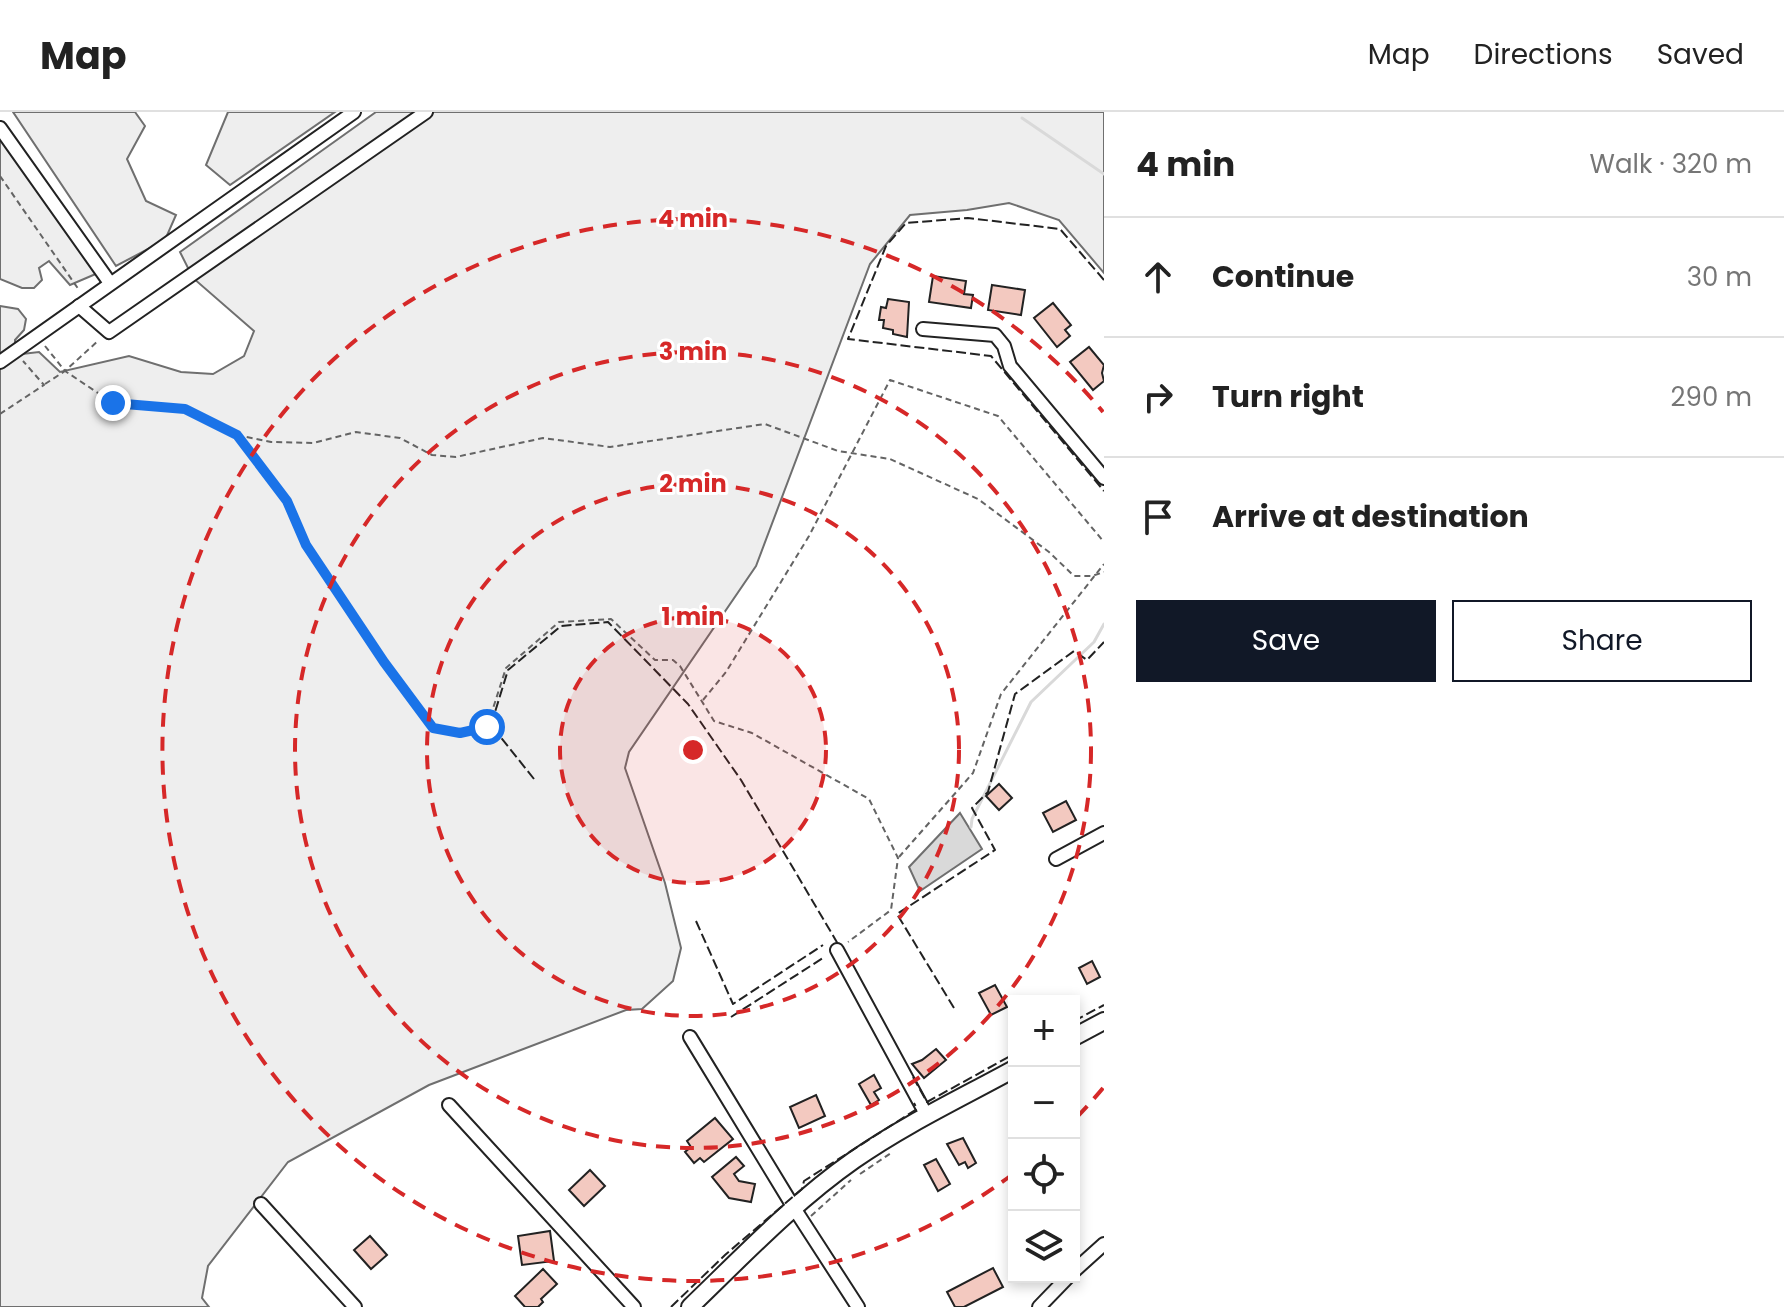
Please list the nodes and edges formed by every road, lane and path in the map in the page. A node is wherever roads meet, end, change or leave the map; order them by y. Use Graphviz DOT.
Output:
graph roads {
  1 [pos="354,112"];
  2 [pos="426,112"];
  3 [pos="0,128"];
  4 [pos="0,176"];
  5 [pos="110,283"];
  6 [pos="82,303"];
  7 [pos="923,329"];
  8 [pos="109,332"];
  9 [pos="37,336"];
  10 [pos="15,351"];
  11 [pos="0,362"];
  12 [pos="65,371"];
  13 [pos="44,385"];
  14 [pos="0,414"];
  15 [pos="237,435"];
  16 [pos="850,453"];
  17 [pos="1104,478"];
  18 [pos="1104,542"];
  19 [pos="1104,564"];
  20 [pos="1104,572"];
  21 [pos="1092,576"];
  22 [pos="702,701"];
  23 [pos="1104,833"];
  24 [pos="898,858"];
  25 [pos="1056,859"];
  26 [pos="837,950"];
  27 [pos="1104,1021"];
  28 [pos="1080,1034"];
  29 [pos="690,1037"];
  30 [pos="1008,1072"];
  31 [pos="449,1105"];
  32 [pos="927,1116"];
  33 [pos="899,1148"];
  34 [pos="261,1204"];
  35 [pos="794,1208"];
  36 [pos="805,1222"];
  37 [pos="1104,1244"];
  38 [pos="1080,1266"];
  39 [pos="1062,1283"];
  40 [pos="355,1307"];
  41 [pos="634,1307"];
  42 [pos="690,1307"];
  43 [pos="858,1307"];
  44 [pos="1039,1307"];
  1 -- 5 [label="street"];
  2 -- 8 [label="street"];
  3 -- 5 [label="street"];
  4 -- 6 [label="path"];
  5 -- 6 [label="street"];
  6 -- 8 [label="street"];
  6 -- 9 [label="street"];
  7 -- 17 [label="street"];
  8 -- 12 [label="path"];
  9 -- 10 [label="street"];
  9 -- 12 [label="path"];
  10 -- 11 [label="street"];
  10 -- 13 [label="path"];
  12 -- 13 [label="path"];
  12 -- 15 [label="path"];
  13 -- 14 [label="path"];
  15 -- 16 [label="path"];
  15 -- 22 [label="path"];
  16 -- 18 [label="path"];
  16 -- 21 [label="path"];
  16 -- 22 [label="path"];
  19 -- 21 [label="path"];
  20 -- 21 [label="path"];
  21 -- 24 [label="path"];
  22 -- 24 [label="path"];
  23 -- 25 [label="street"];
  24 -- 26 [label="path"];
  26 -- 32 [label="street"];
  27 -- 28 [label="main road"];
  29 -- 35 [label="street"];
  30 -- 32 [label="main road"];
  31 -- 41 [label="street"];
  32 -- 35 [label="main road"];
  33 -- 36 [label="path"];
  34 -- 40 [label="street"];
  35 -- 36 [label="street"];
  35 -- 42 [label="main road"];
  36 -- 43 [label="street"];
  37 -- 38 [label="street"];
  39 -- 44 [label="street"];
}
